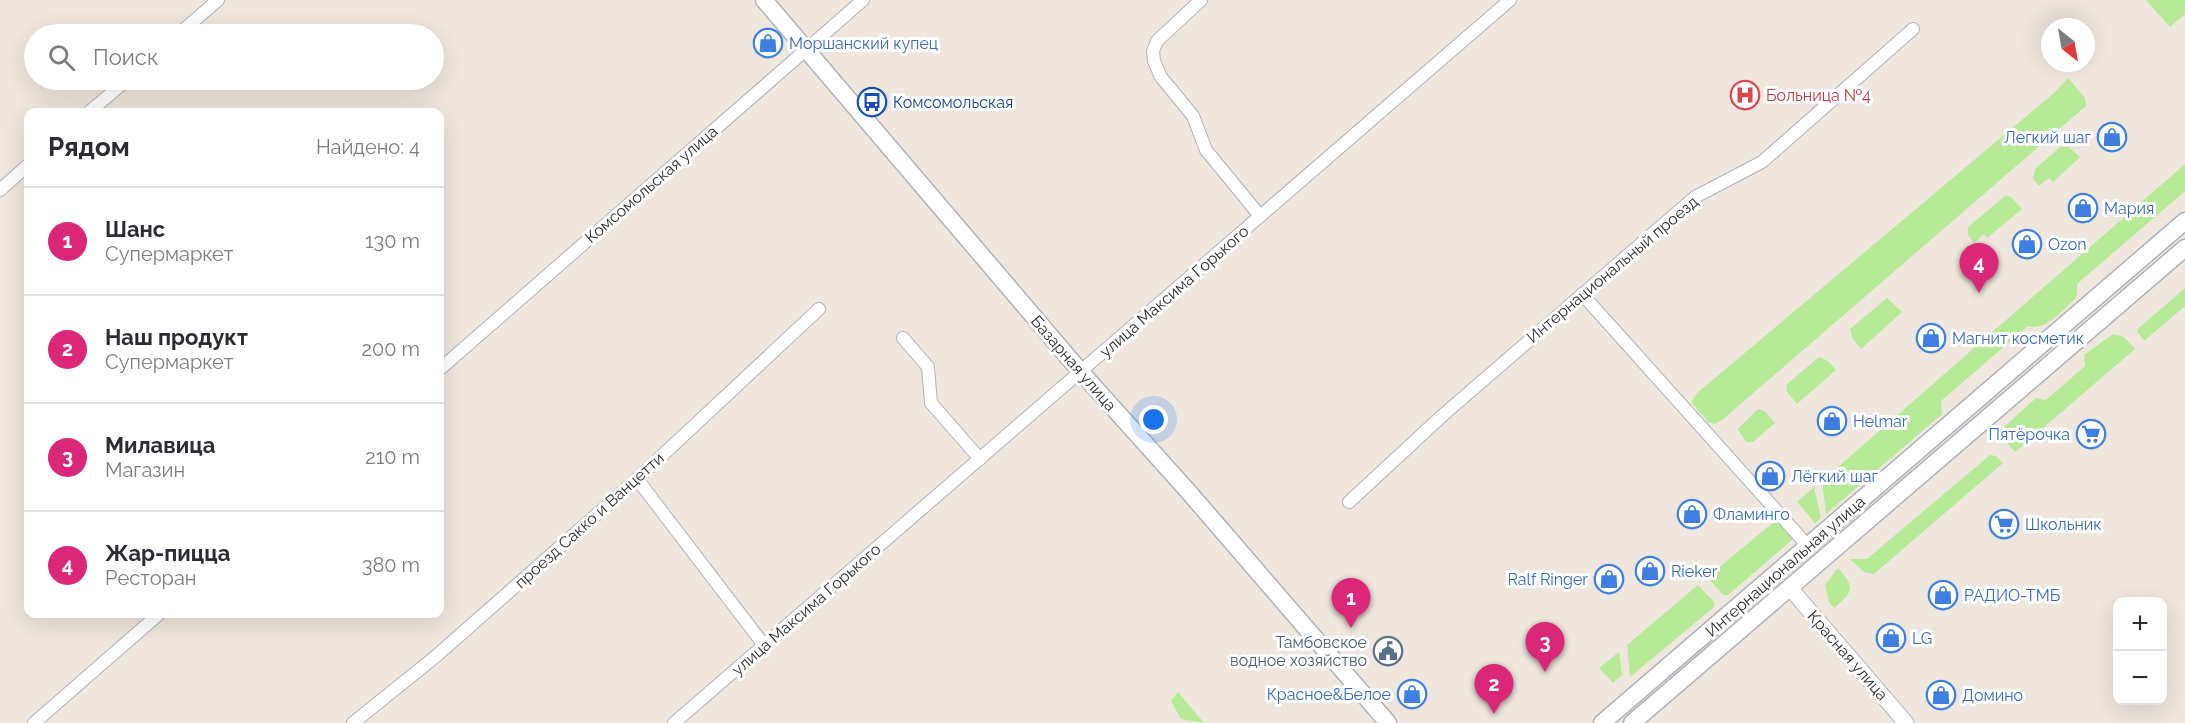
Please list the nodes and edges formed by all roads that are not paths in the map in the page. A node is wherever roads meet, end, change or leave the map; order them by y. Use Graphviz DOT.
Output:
graph roads {
  1 [pos="218,0"];
  2 [pos="764,0"];
  3 [pos="863,0"];
  4 [pos="1201,0"];
  5 [pos="1510,0"];
  6 [pos="190,24"];
  7 [pos="1913,29"];
  8 [pos="807,49"];
  9 [pos="115,90"];
  10 [pos="94,108"];
  11 [pos="24,169"];
  12 [pos="0,190"];
  13 [pos="1260,216"];
  14 [pos="2185,221"];
  15 [pos="2185,248"];
  16 [pos="1582,294"];
  17 [pos="819,309"];
  18 [pos="903,338"];
  19 [pos="444,366"];
  20 [pos="1080,371"];
  21 [pos="980,459"];
  22 [pos="637,479"];
  23 [pos="1349,502"];
  24 [pos="1808,546"];
  25 [pos="1777,573"];
  26 [pos="1790,588"];
  27 [pos="154,618"];
  28 [pos="764,645"];
  29 [pos="34,723"];
  30 [pos="353,723"];
  31 [pos="674,723"];
  32 [pos="1388,723"];
  33 [pos="1602,723"];
  34 [pos="1632,723"];
  35 [pos="1906,723"];
  1 -- 6 [label="street"];
  2 -- 8 [label="main road, Базарная улица"];
  3 -- 8 [label="street, Комсомольская улица"];
  4 -- 13 [label="street"];
  5 -- 13 [label="street, улица Максима Горького"];
  7 -- 16 [label="street, Интернациональный проезд"];
  8 -- 19 [label="street, Комсомольская улица"];
  8 -- 20 [label="main road, Базарная улица"];
  9 -- 10 [label="street"];
  11 -- 12 [label="street"];
  13 -- 20 [label="street, улица Максима Горького"];
  14 -- 24 [label="main road, Интернациональная улица"];
  15 -- 26 [label="main road, Интернациональная улица"];
  16 -- 23 [label="street, Интернациональный проезд"];
  16 -- 24 [label="street"];
  17 -- 22 [label="street, проезд Сакко и Ванцетти"];
  18 -- 21 [label="street"];
  20 -- 21 [label="street, улица Максима Горького"];
  20 -- 32 [label="main road, Базарная улица"];
  21 -- 28 [label="street, улица Максима Горького"];
  22 -- 28 [label="street"];
  22 -- 30 [label="street, проезд Сакко и Ванцетти"];
  24 -- 25 [label="main road, Интернациональная улица"];
  25 -- 26 [label="main road"];
  25 -- 33 [label="main road, Интернациональная улица"];
  26 -- 34 [label="main road, Интернациональная улица"];
  26 -- 35 [label="street, Красная улица"];
  27 -- 29 [label="street"];
  28 -- 31 [label="street, улица Максима Горького"];
}
